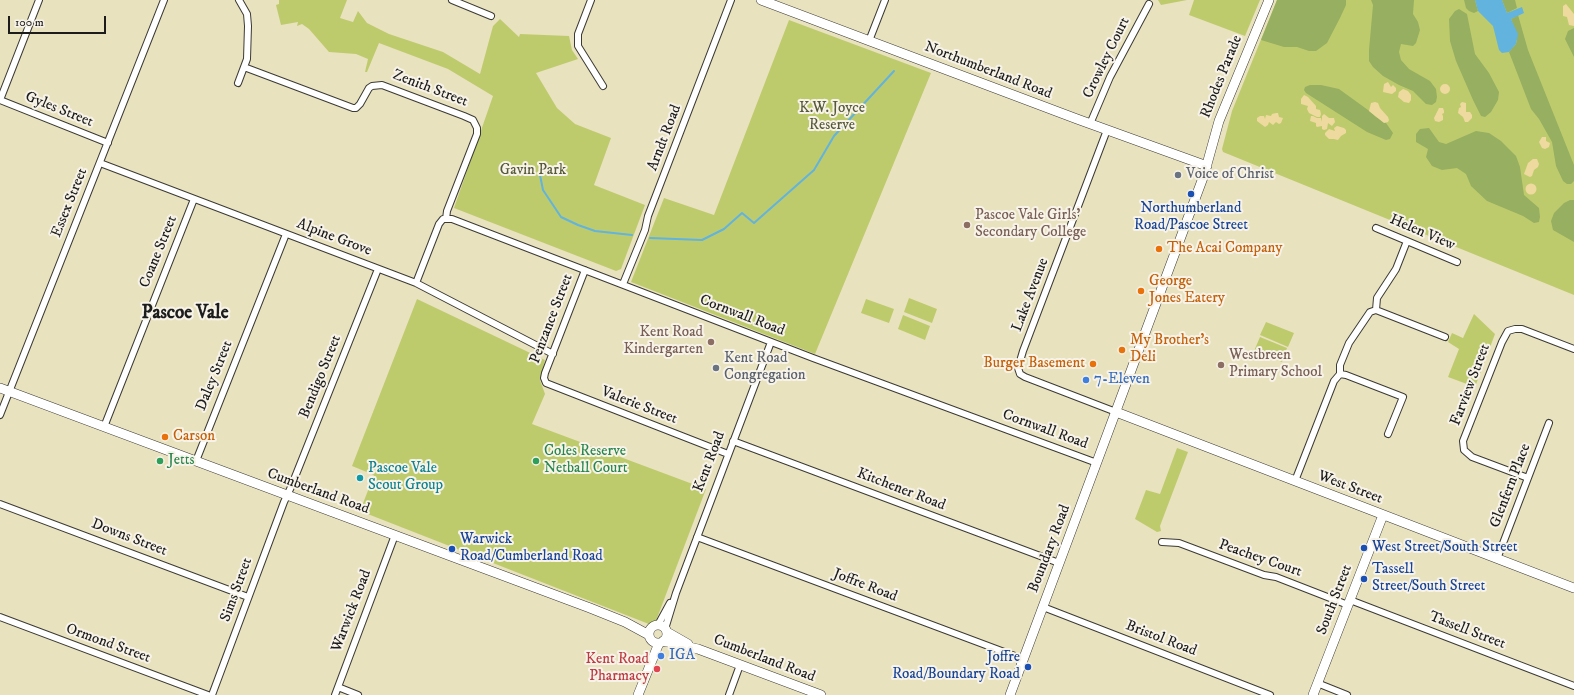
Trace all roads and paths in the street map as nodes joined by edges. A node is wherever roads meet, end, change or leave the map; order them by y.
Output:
1 (39, 0) edge
2 (164, 0) edge
3 (239, 0) edge
4 (452, 0) edge
5 (591, 0) edge
6 (731, 0) edge
7 (761, 0) edge
8 (885, 0) edge
9 (1269, 0) edge
10 (1148, 4) dead end
11 (490, 16) dead end
12 (868, 41) junction
13 (244, 67) junction
14 (238, 83) dead end
15 (603, 86) dead end
16 (0, 100) edge
17 (1090, 124) junction
18 (1107, 130) junction
19 (108, 143) junction
20 (100, 163) junction
21 (1207, 166) junction
22 (194, 199) junction
23 (446, 218) junction
24 (1376, 228) dead end
25 (286, 234) junction
26 (1407, 241) junction
27 (1457, 262) dead end
28 (378, 269) junction
29 (585, 270) junction
30 (416, 283) junction
31 (623, 284) junction
32 (1376, 310) junction
33 (1445, 337) dead end
34 (771, 342) junction
35 (1574, 349) edge
36 (553, 354) junction
37 (1340, 374) junction
38 (544, 378) joint
39 (0, 388) edge
40 (9, 391) junction
41 (1116, 412) junction
42 (0, 415) edge
43 (1549, 423) dead end
44 (104, 427) junction
45 (1388, 434) dead end
46 (733, 441) junction
47 (728, 454) junction
48 (196, 461) junction
49 (1097, 463) junction
50 (1528, 478) junction
51 (1295, 481) junction
52 (287, 495) junction
53 (0, 504) edge
54 (1383, 515) junction
55 (395, 535) junction
56 (697, 537) junction
57 (1162, 542) dead end
58 (1497, 559) junction
59 (1059, 563) junction
60 (1574, 588) edge
61 (248, 597) junction
62 (1349, 603) junction
63 (1043, 607) junction
64 (0, 618) edge
65 (658, 634) junction
66 (1023, 659) junction
67 (740, 665) junction
68 (1317, 683) junction
69 (1574, 686) edge
70 (338, 687) junction
71 (208, 695) edge
72 (212, 695) edge
73 (335, 695) edge
74 (358, 695) edge
75 (638, 695) edge
76 (729, 695) edge
77 (820, 695) edge
78 (1010, 695) edge
79 (1270, 695) edge
80 (1313, 695) edge
81 (1348, 695) edge

1 - 16 street
2 - 19 street, Essex Street
3 - 13 street
4 - 11 street
5 - 15 street
6 - 31 street, Arndt Road
7 - 12 main road, Northumberland Road
8 - 12 street
9 - 21 main road, Rhodes Parade
10 - 17 street, Crowley Court
12 - 17 main road, Northumberland Road
13 - 14 street
13 - 23 street, Zenith Street
16 - 19 street, Gyles Street
17 - 18 main road, Northumberland Road
18 - 21 main road, Northumberland Road
18 - 41 street, Lake Avenue
19 - 20 street, Essex Street
20 - 22 street, Alpine Grove
20 - 40 street, Essex Street
21 - 41 main road, Rhodes Parade
22 - 25 street, Alpine Grove
22 - 44 street, Coane Street
23 - 29 street, Cornwall Road
23 - 30 street
24 - 26 street, Helen View
25 - 28 street, Alpine Grove
25 - 48 street, Daley Street
26 - 27 street, Helen View
26 - 32 street
28 - 30 street, Alpine Grove
28 - 52 street, Bendigo Street
29 - 31 street, Cornwall Road
29 - 36 street, Penzance Street
30 - 36 street, Alpine Grove
31 - 34 street, Cornwall Road
32 - 33 street
32 - 37 street
34 - 46 street, Kent Road
34 - 49 street, Cornwall Road
35 - 50 street, Farview Street
36 - 38 street, Penzance Street
37 - 45 street
37 - 51 street
38 - 47 street, Valerie Street
39 - 40 main road, Cumberland Road
40 - 42 street, Essex Street
40 - 44 main road, Cumberland Road
41 - 49 main road, Boundary Road
41 - 51 main road, West Street
43 - 50 street, Glenfern Place
44 - 48 main road, Cumberland Road
46 - 47 street, Kent Road
46 - 59 street, Kitchener Road
47 - 56 street, Kent Road
48 - 52 main road, Cumberland Road
49 - 59 main road, Boundary Road
50 - 58 street, Glenfern Place
51 - 54 main road, West Street
52 - 55 main road, Cumberland Road
52 - 61 street, Sims Street
53 - 61 street, Downs Street
54 - 58 main road, West Street
54 - 62 main road, South Street
55 - 65 main road, Cumberland Road
55 - 70 street, Warwick Road
56 - 65 street, Kent Road
56 - 66 street, Joffre Road
57 - 62 street, Peachey Court
58 - 60 main road, West Street
59 - 63 main road, Boundary Road
61 - 72 street, Sims Street
62 - 68 main road, South Street
62 - 69 street, Tassell Street
63 - 66 main road, Boundary Road
63 - 79 street, Bristol Road
64 - 71 street, Ormond Street
65 - 67 main road, Cumberland Road
65 - 75 main road, Kent Road
66 - 78 main road, Boundary Road
67 - 76 street
67 - 77 main road, Cumberland Road
68 - 80 main road, South Street
68 - 81 street
70 - 73 street, Warwick Road
70 - 74 street

